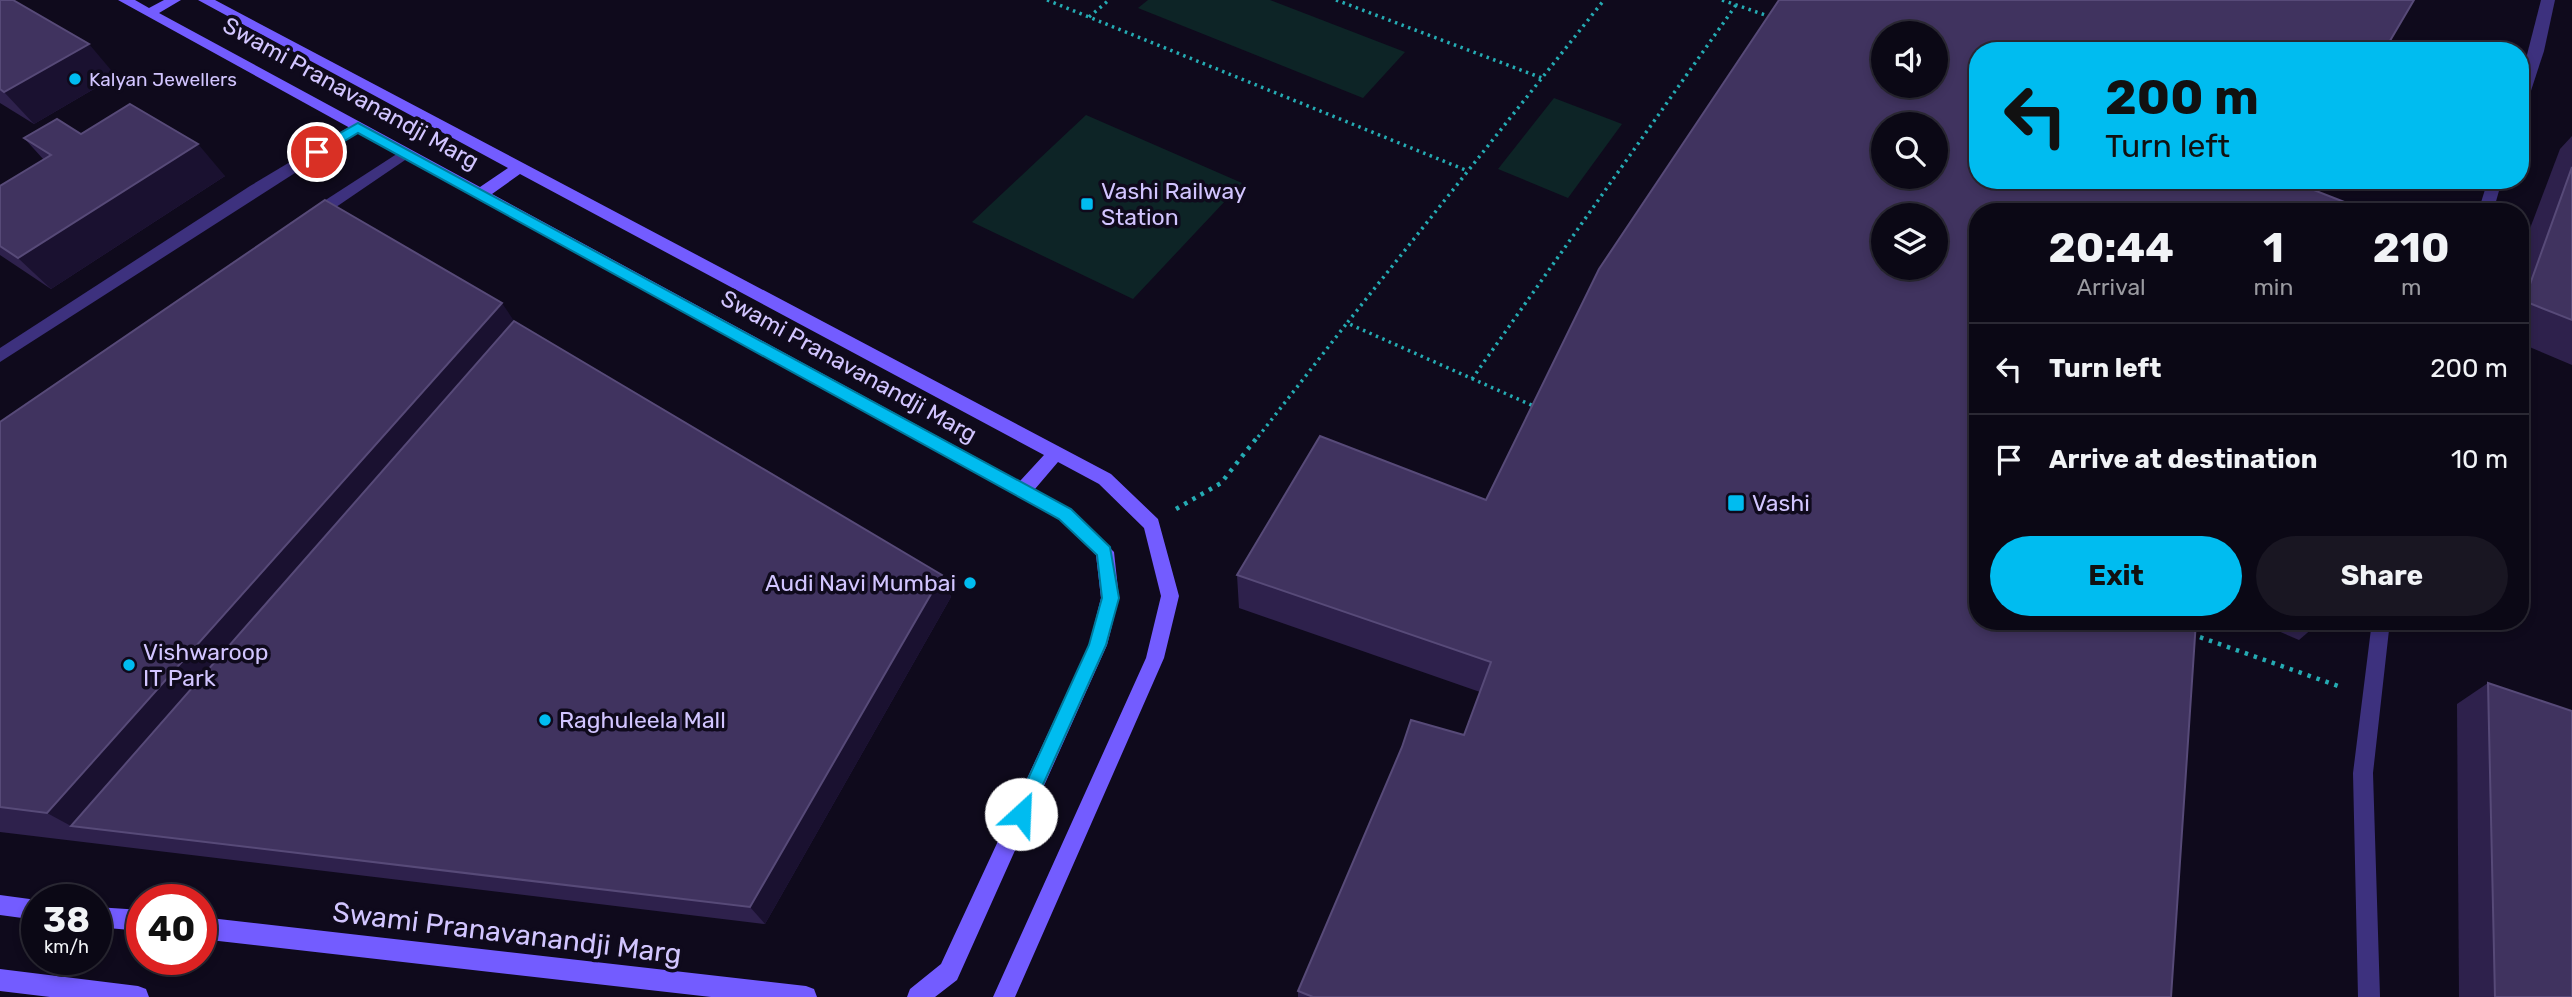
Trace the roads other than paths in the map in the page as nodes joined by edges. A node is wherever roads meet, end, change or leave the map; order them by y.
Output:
1 (125, 0) edge
2 (174, 0) edge
3 (205, 0) edge
4 (2548, 0) edge
5 (150, 13) junction
6 (2529, 75) edge
7 (358, 127) junction
8 (406, 153) junction
9 (520, 167) junction
10 (481, 194) junction
11 (299, 226) edge
12 (0, 356) edge
13 (1056, 453) junction
14 (1022, 491) junction
15 (2380, 630) edge
16 (0, 905) edge
17 (21, 908) edge
18 (217, 930) edge
19 (0, 980) edge
20 (138, 997) edge
21 (806, 997) edge
22 (918, 997) edge
23 (1004, 997) edge
24 (2370, 997) edge

1 - 5 street, Swami Pranavanandji Marg
2 - 5 street
3 - 9 street, Swami Pranavanandji Marg
4 - 6 street
5 - 7 street, Swami Pranavanandji Marg
7 - 8 street, Swami Pranavanandji Marg
7 - 12 street
8 - 10 street, Swami Pranavanandji Marg
8 - 11 street
9 - 10 street
9 - 13 street, Swami Pranavanandji Marg
10 - 14 street, Swami Pranavanandji Marg
13 - 14 street
13 - 23 street, Swami Pranavanandji Marg
14 - 22 street, Swami Pranavanandji Marg
15 - 24 street
16 - 17 street
18 - 21 street, Swami Pranavanandji Marg
19 - 20 street

